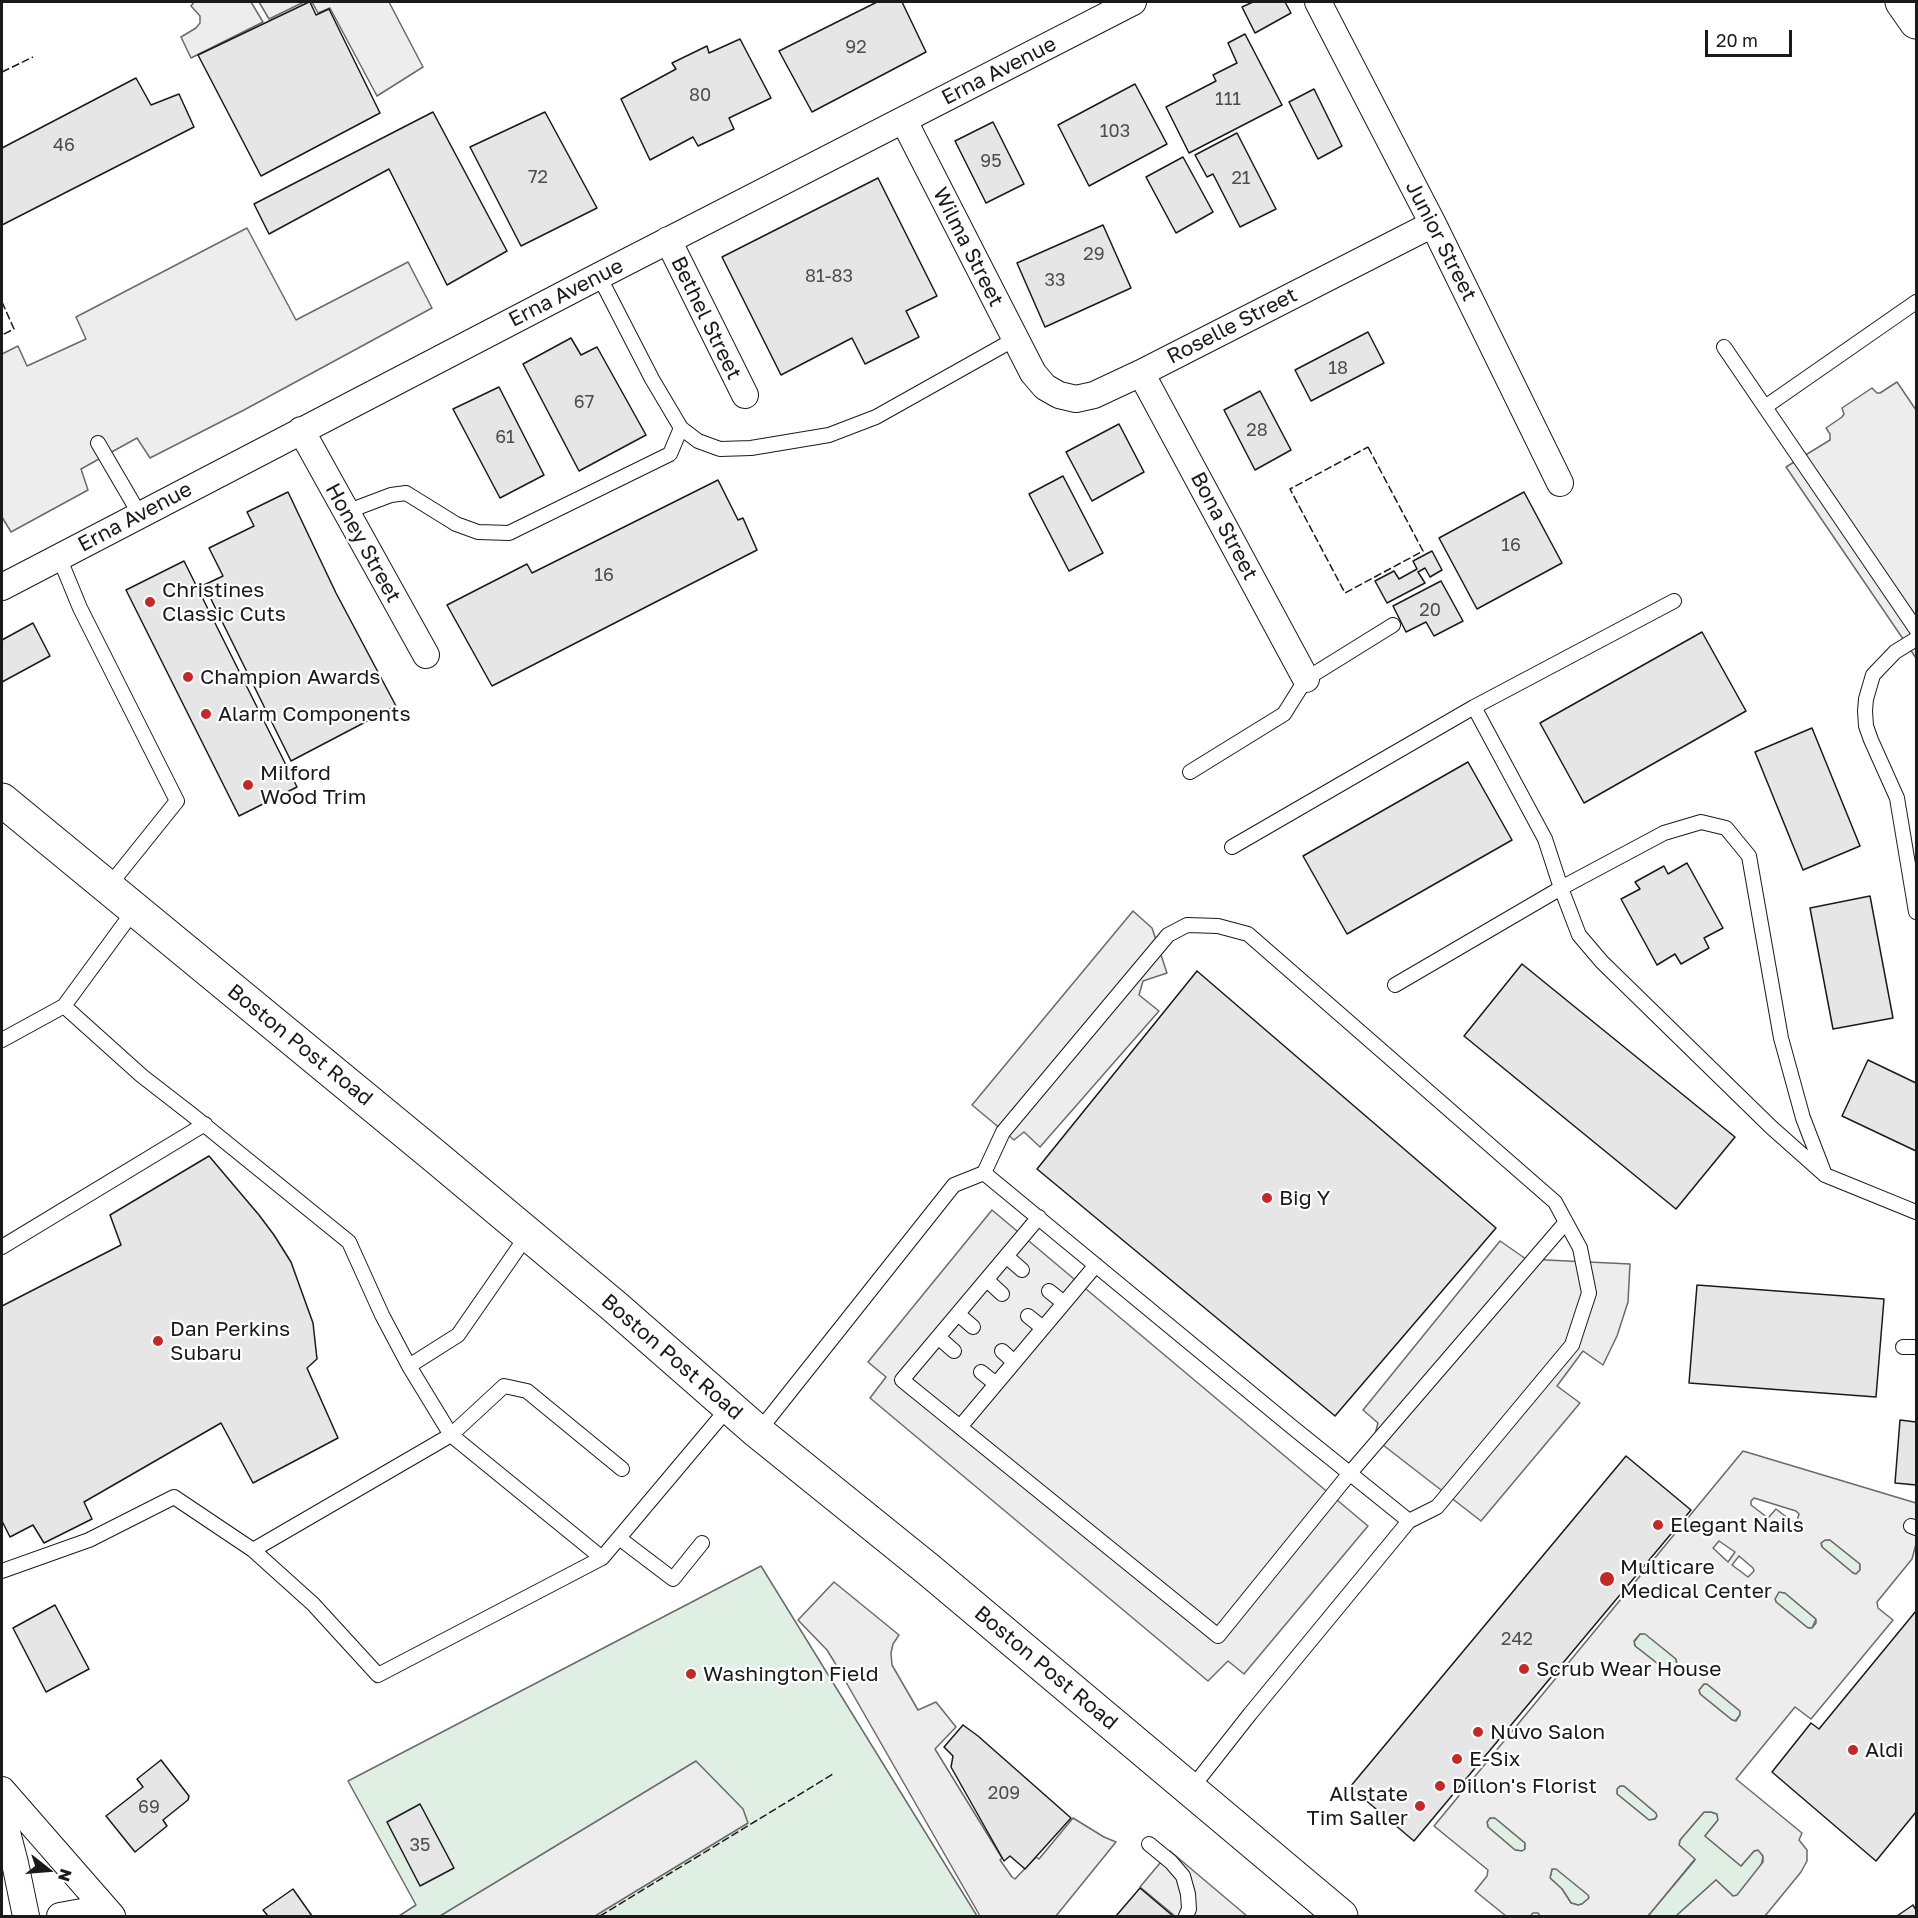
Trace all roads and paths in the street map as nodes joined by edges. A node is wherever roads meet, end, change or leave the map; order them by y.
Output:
1 (1133, 2) edge
2 (1317, 2) edge
3 (1902, 2) edge
4 (1917, 22) edge
5 (904, 121) junction
6 (1433, 224) junction
7 (668, 240) junction
8 (599, 276) junction
9 (1917, 302) edge
10 (1015, 339) junction
11 (1724, 347) dead end
12 (1033, 373) joint
13 (1141, 373) junction
14 (745, 395) dead end
15 (1765, 407) junction
16 (681, 428) junction
17 (301, 430) junction
18 (98, 443) dead end
19 (1560, 483) dead end
20 (346, 512) junction
21 (140, 515) junction
22 (58, 557) junction
23 (2, 587) edge
24 (1674, 601) dead end
25 (1393, 625) dead end
26 (1917, 629) edge
27 (1917, 639) edge
28 (426, 655) dead end
29 (1306, 679) junction
30 (1474, 707) junction
31 (1190, 772) dead end
32 (2, 800) edge
33 (1232, 847) dead end
34 (108, 887) junction
35 (1561, 888) junction
36 (135, 909) junction
37 (1917, 912) edge
38 (1395, 985) dead end
39 (64, 1006) junction
40 (2, 1040) edge
41 (205, 1125) junction
42 (984, 1173) junction
43 (1825, 1175) junction
44 (1917, 1212) edge
45 (1039, 1217) junction
46 (1566, 1222) junction
47 (528, 1234) junction
48 (2, 1247) edge
49 (1006, 1256) junction
50 (1096, 1265) junction
51 (1022, 1269) dead end
52 (987, 1280) junction
53 (1049, 1291) dead end
54 (1002, 1294) dead end
55 (1064, 1303) junction
56 (958, 1314) junction
57 (1028, 1316) dead end
58 (973, 1327) dead end
59 (1042, 1328) junction
60 (938, 1337) junction
61 (954, 1351) dead end
62 (1002, 1351) dead end
63 (1014, 1362) junction
64 (409, 1366) junction
65 (981, 1372) dead end
66 (996, 1384) junction
67 (729, 1407) junction
68 (960, 1427) junction
69 (758, 1432) junction
70 (450, 1434) junction
71 (621, 1469) dead end
72 (1350, 1473) junction
73 (1409, 1521) junction
74 (619, 1538) junction
75 (702, 1543) dead end
76 (253, 1550) junction
77 (602, 1558) junction
78 (2, 1571) edge
79 (2, 1790) edge
80 (1191, 1790) junction
81 (2, 1813) edge
82 (1149, 1844) dead end
83 (8, 1866) edge
84 (108, 1912) edge
85 (26, 1917) edge
86 (60, 1917) edge
87 (1186, 1917) edge
88 (1341, 1917) edge

1 - 5 street, Erna Avenue
2 - 6 street, Junior Street
3 - 4 main road
5 - 7 street, Erna Avenue
5 - 10 street, Wilma Street
6 - 13 street, Roselle Street
6 - 19 street, Junior Street
7 - 8 street, Erna Avenue
7 - 14 street, Bethel Street
8 - 16 lane
8 - 17 street, Erna Avenue
9 - 15 lane
10 - 12 street, Wilma Street
10 - 16 lane
11 - 15 lane
12 - 13 street, Roselle Street
13 - 29 street, Bona Street
15 - 26 lane
16 - 20 lane
17 - 20 street, Honey Street
17 - 21 street, Erna Avenue
18 - 21 lane
20 - 28 street, Honey Street
21 - 22 street, Erna Avenue
22 - 23 street, Erna Avenue
22 - 34 lane
24 - 30 lane
25 - 29 lane
27 - 37 lane
29 - 31 lane
30 - 33 lane
30 - 35 lane
32 - 34 main road, Boston Post Road
34 - 36 main road, Boston Post Road
35 - 38 lane
35 - 43 lane
35 - 43 lane
36 - 39 lane
36 - 47 main road, Boston Post Road
39 - 40 lane
39 - 41 lane
41 - 48 lane
41 - 64 lane
42 - 45 lane
42 - 46 lane
42 - 69 lane
43 - 44 lane
45 - 49 lane
45 - 50 lane
46 - 72 lane
46 - 73 lane
47 - 64 lane
47 - 67 main road, Boston Post Road
49 - 51 lane
49 - 52 lane
50 - 55 lane
50 - 72 lane
52 - 54 lane
52 - 56 lane
53 - 55 lane
55 - 59 lane
56 - 58 lane
56 - 60 lane
57 - 59 lane
59 - 63 lane
60 - 61 lane
60 - 68 lane
62 - 63 lane
63 - 66 lane
64 - 70 lane
65 - 66 lane
66 - 68 lane
67 - 69 main road, Boston Post Road
67 - 74 lane
68 - 72 lane
69 - 80 main road, Boston Post Road
70 - 71 lane
70 - 76 lane
70 - 77 lane
72 - 73 lane
73 - 80 lane
74 - 75 lane
74 - 77 lane
76 - 77 lane
76 - 78 lane
79 - 84 street
80 - 88 main road, Boston Post Road
81 - 83 street
82 - 87 lane
83 - 85 street
84 - 86 street

